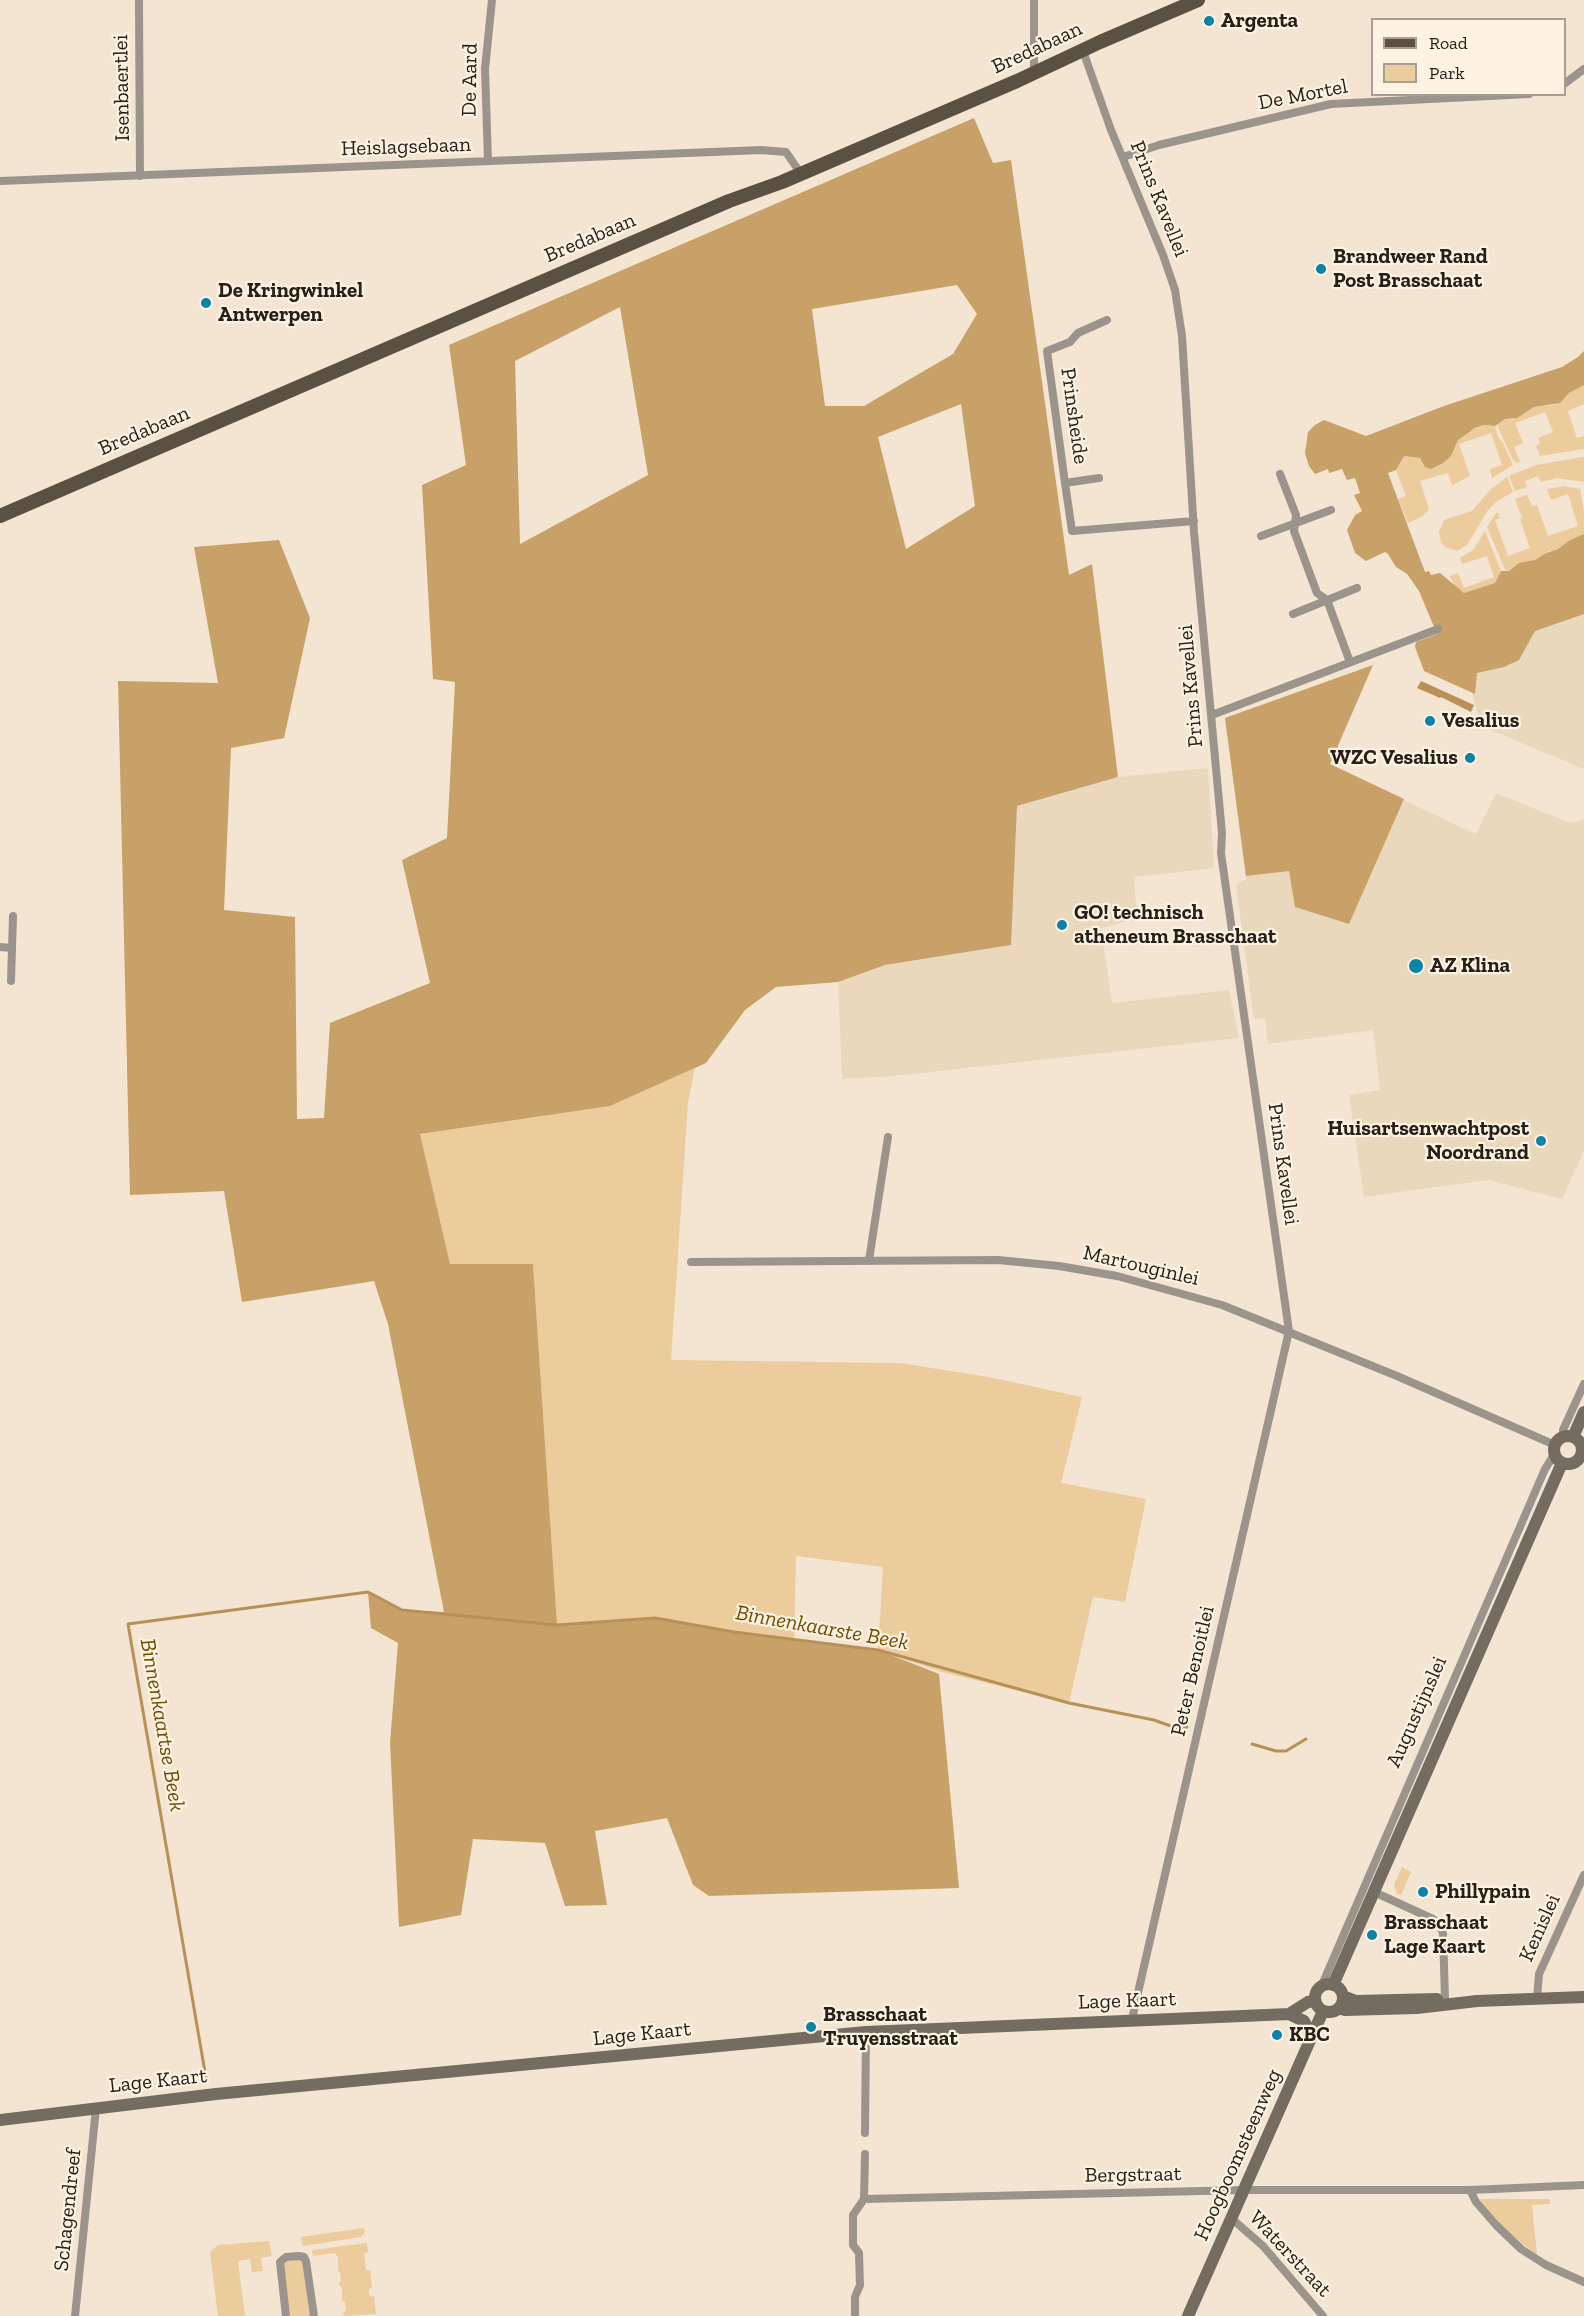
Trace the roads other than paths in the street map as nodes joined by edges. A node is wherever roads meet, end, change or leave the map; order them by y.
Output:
1 (139, 0) edge
2 (492, 0) edge
3 (1035, 0) edge
4 (1198, 0) edge
5 (1083, 51) junction
6 (1584, 69) edge
7 (1034, 72) junction
8 (1566, 82) edge
9 (1489, 96) edge
10 (1123, 157) junction
11 (488, 161) junction
12 (801, 174) junction
13 (140, 176) junction
14 (0, 181) edge
15 (1107, 321) dead end
16 (1280, 474) dead end
17 (1099, 478) dead end
18 (1065, 483) junction
19 (1331, 510) dead end
20 (0, 516) edge
21 (1194, 521) junction
22 (1295, 523) junction
23 (1261, 536) dead end
24 (1357, 588) dead end
25 (1327, 600) junction
26 (1293, 614) dead end
27 (1438, 629) dead end
28 (1350, 662) junction
29 (1212, 714) junction
30 (13, 916) dead end
31 (0, 947) edge
32 (12, 948) junction
33 (12, 981) dead end
34 (888, 1137) dead end
35 (869, 1260) junction
36 (691, 1262) dead end
37 (1288, 1331) junction
38 (1584, 1383) edge
39 (1584, 1412) edge
40 (1562, 1447) junction
41 (1583, 1456) edge
42 (1584, 1875) edge
43 (1374, 1892) junction
44 (1327, 1986) junction
45 (1343, 1996) junction
46 (1584, 1997) edge
47 (1537, 1998) junction
48 (1445, 1999) junction
49 (1477, 2001) junction
50 (1319, 2006) junction
51 (1339, 2008) junction
52 (1289, 2014) junction
53 (1132, 2019) junction
54 (866, 2032) junction
55 (1312, 2037) junction
56 (96, 2108) junction
57 (0, 2120) edge
58 (865, 2133) dead end
59 (865, 2154) dead end
60 (1584, 2185) edge
61 (1244, 2190) junction
62 (1470, 2190) junction
63 (864, 2199) junction
64 (1231, 2218) junction
65 (1584, 2282) edge
66 (75, 2316) edge
67 (286, 2316) edge
68 (314, 2316) edge
69 (855, 2316) edge
70 (1188, 2316) edge
71 (1323, 2316) edge

1 - 13 street, Isenbaertlei
2 - 11 street, De Aard
3 - 7 street
4 - 5 main road, Bredabaan
5 - 7 main road, Bredabaan
5 - 10 street, Prins Kavellei
6 - 8 street
7 - 12 main road, Bredabaan
9 - 10 street, De Mortel
10 - 21 street, Prins Kavellei
11 - 12 street, Heislagsebaan
11 - 13 street, Heislagsebaan
12 - 20 main road, Bredabaan
13 - 14 street, Heislagsebaan
15 - 18 street, Prinsheide
16 - 22 street
17 - 18 street, Prinsheide
18 - 21 street, Prinsheide
19 - 22 street
21 - 29 street, Prins Kavellei
22 - 23 street
22 - 25 street
24 - 25 street
25 - 26 street
25 - 28 street
27 - 28 street
28 - 29 street
29 - 37 street, Prins Kavellei
30 - 32 street
31 - 32 street
32 - 33 street
34 - 35 street
35 - 36 street, Martouginlei
35 - 37 street, Martouginlei
37 - 40 street, Martouginlei
37 - 53 street, Peter Benoitlei
38 - 40 street, Augustijnslei
39 - 40 street, Augustijnslei
40 - 41 street
40 - 41 street
40 - 43 street, Augustijnslei
40 - 44 street, Augustijnslei
42 - 47 street, Kenislei
43 - 44 street, Augustijnslei
43 - 48 street
44 - 45 street
44 - 50 street
45 - 48 street, Lage Kaart
45 - 51 street
46 - 47 street, Lage Kaart
47 - 49 street, Lage Kaart
48 - 49 street, Lage Kaart
49 - 51 street, Lage Kaart
50 - 51 street, Lage Kaart
50 - 52 street, Lage Kaart
50 - 55 street, Hoogboomsteenweg
52 - 53 street, Lage Kaart
52 - 55 street
53 - 54 street, Lage Kaart
54 - 56 street, Lage Kaart
54 - 58 street
55 - 61 street, Hoogboomsteenweg
56 - 57 street, Lage Kaart
56 - 66 street, Schagendreef
59 - 63 street
60 - 62 street, Bergstraat
61 - 62 street, Bergstraat
61 - 63 street, Bergstraat
61 - 64 street, Hoogboomsteenweg
62 - 65 street
63 - 69 street
64 - 70 street, Hoogboomsteenweg
64 - 71 street, Waterstraat
67 - 68 street

